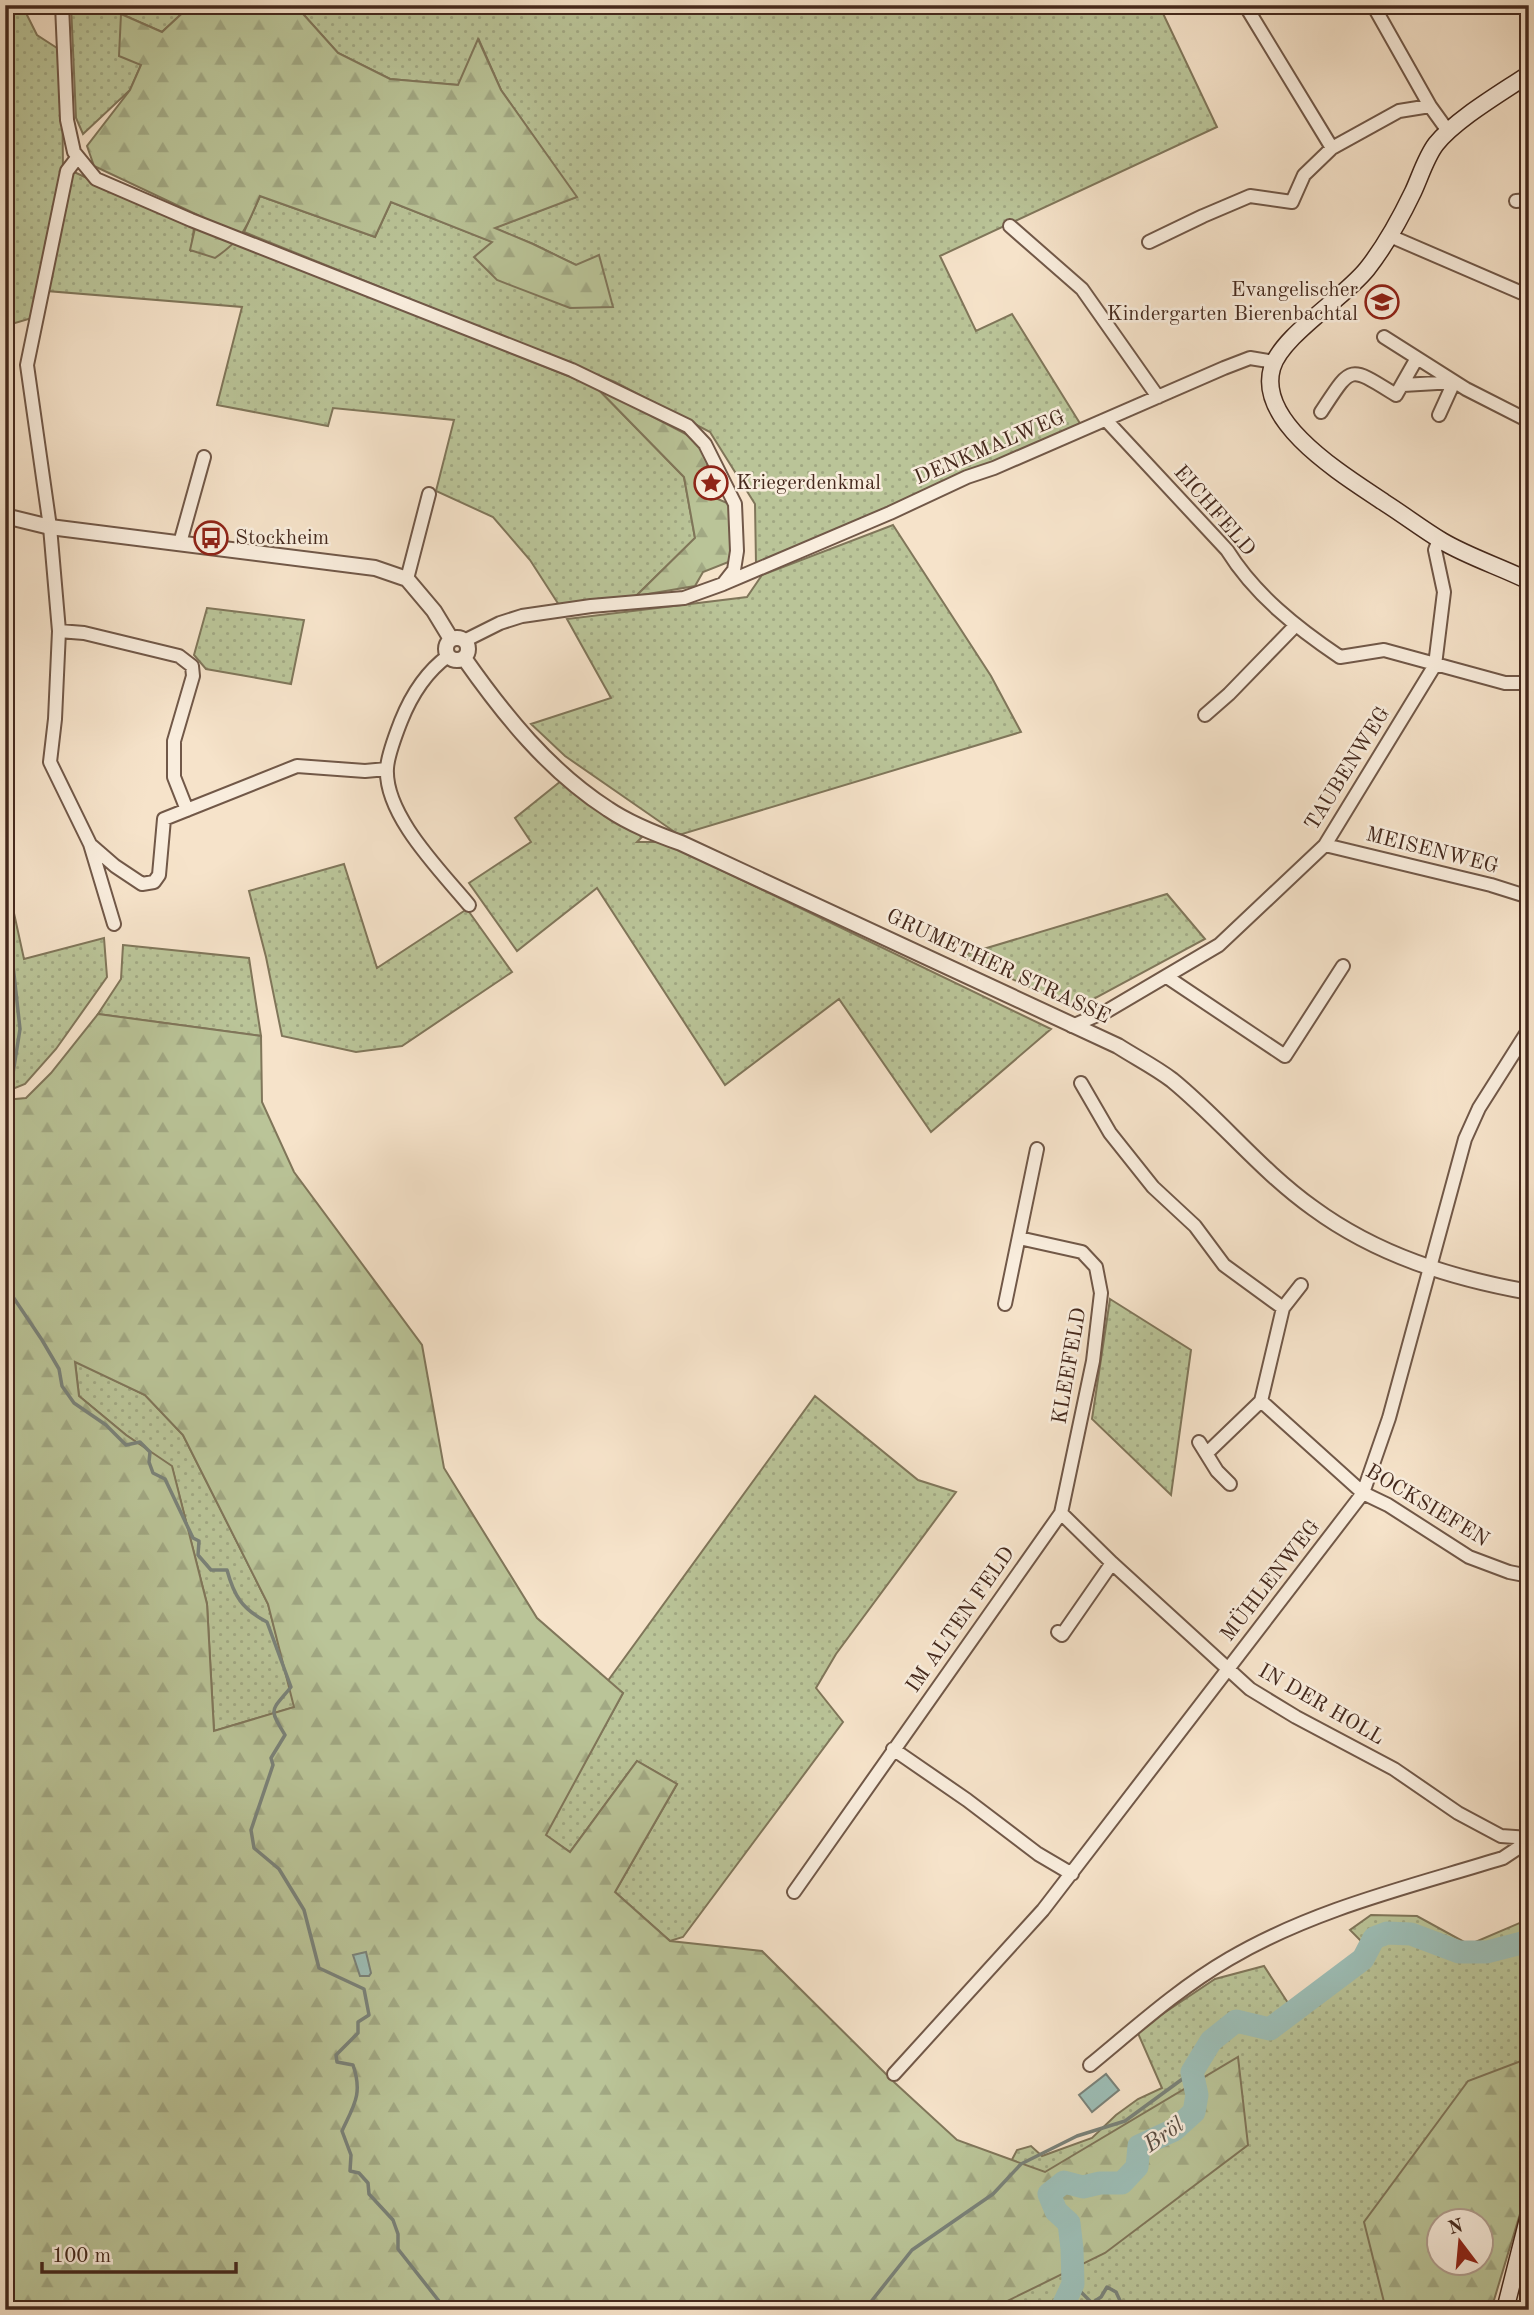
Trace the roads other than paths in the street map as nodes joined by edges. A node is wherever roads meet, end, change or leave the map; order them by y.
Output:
1 (62, 5) edge
2 (1245, 5) edge
3 (1373, 5) edge
4 (1529, 74) edge
5 (1430, 106) junction
6 (1448, 131) junction
7 (1332, 148) junction
8 (77, 158) junction
9 (1010, 226) dead end
10 (1390, 236) junction
11 (1150, 242) dead end
12 (1529, 296) edge
13 (1384, 337) dead end
14 (1417, 358) junction
15 (1274, 362) junction
16 (1454, 382) junction
17 (1403, 385) junction
18 (1158, 397) junction
19 (1321, 412) dead end
20 (1439, 415) dead end
21 (1106, 420) junction
22 (1529, 421) edge
23 (204, 457) dead end
24 (429, 494) dead end
25 (5, 516) edge
26 (50, 527) junction
27 (1439, 539) junction
28 (180, 543) junction
29 (407, 579) junction
30 (1529, 581) edge
31 (723, 584) junction
32 (1295, 626) junction
33 (59, 631) junction
34 (450, 639) junction
35 (466, 640) junction
36 (448, 656) junction
37 (464, 658) junction
38 (1436, 665) junction
39 (1529, 680) edge
40 (1205, 715) dead end
41 (387, 769) junction
42 (187, 810) junction
43 (90, 845) junction
44 (1325, 845) junction
45 (1529, 897) edge
46 (469, 905) dead end
47 (114, 924) dead end
48 (1343, 966) dead end
49 (1167, 977) junction
50 (1072, 1026) junction
51 (1529, 1029) edge
52 (1082, 1083) dead end
53 (1037, 1149) dead end
54 (1019, 1238) junction
55 (1429, 1268) junction
56 (1301, 1285) dead end
57 (1529, 1292) edge
58 (1005, 1304) dead end
59 (1283, 1308) junction
60 (1262, 1401) junction
61 (1199, 1442) dead end
62 (1207, 1453) junction
63 (1230, 1484) dead end
64 (1363, 1493) junction
65 (1060, 1513) junction
66 (1111, 1563) junction
67 (1529, 1576) edge
68 (1058, 1632) dead end
69 (1227, 1670) junction
70 (893, 1749) junction
71 (1526, 1838) edge
72 (1072, 1874) junction
73 (794, 1892) dead end
74 (1090, 2065) dead end
75 (894, 2074) dead end
76 (1529, 2215) edge
77 (1505, 2310) edge

1 - 8 street
2 - 7 street
3 - 5 street
4 - 6 main road
5 - 6 street
5 - 7 street
6 - 10 main road
7 - 11 street
8 - 26 street
8 - 31 street
9 - 18 street
10 - 12 street
10 - 15 main road
13 - 14 street
14 - 16 street
14 - 17 street
15 - 18 street, DENKMALWEG
15 - 27 main road
16 - 17 street
16 - 20 street
16 - 22 street
17 - 19 street
18 - 21 street, DENKMALWEG
21 - 31 street, DENKMALWEG
21 - 32 street, EICHFELD
23 - 28 street
24 - 29 street
25 - 26 street
26 - 28 street
26 - 33 street
27 - 30 main road
27 - 38 street, TAUBENWEG
28 - 29 street
29 - 34 street
31 - 35 street, DENKMALWEG
32 - 38 street, EICHFELD
32 - 40 street
33 - 42 street
33 - 43 street
34 - 35 street
34 - 36 street
35 - 37 street
36 - 37 street
36 - 41 street
37 - 50 street, GRUMETHER STRASSE
38 - 39 street, EICHFELD
38 - 44 street, TAUBENWEG
41 - 42 street
41 - 46 street
42 - 43 street
43 - 47 street
44 - 45 street, MEISENWEG
44 - 49 street, TAUBENWEG
48 - 49 street
49 - 50 street, TAUBENWEG
50 - 55 street, GRUMETHER STRASSE
51 - 55 street, MÜHLENWEG
52 - 59 street
53 - 54 street
54 - 58 street
54 - 65 street, KLEEFELD
55 - 57 street, GRUMETHER STRASSE
55 - 64 street, MÜHLENWEG
56 - 59 street
59 - 60 street
60 - 62 street
60 - 64 street, BOCKSIEFEN
61 - 62 street
62 - 63 street
64 - 67 street, BOCKSIEFEN
64 - 69 street, MÜHLENWEG
65 - 66 street, IN DER HOLL
65 - 70 street, IM ALTEN FELD
66 - 68 street
66 - 69 street, IN DER HOLL
69 - 71 street, IN DER HOLL
69 - 72 street, MÜHLENWEG
70 - 72 street
70 - 73 street, IM ALTEN FELD
71 - 74 street
72 - 75 street, MÜHLENWEG
76 - 77 main road

